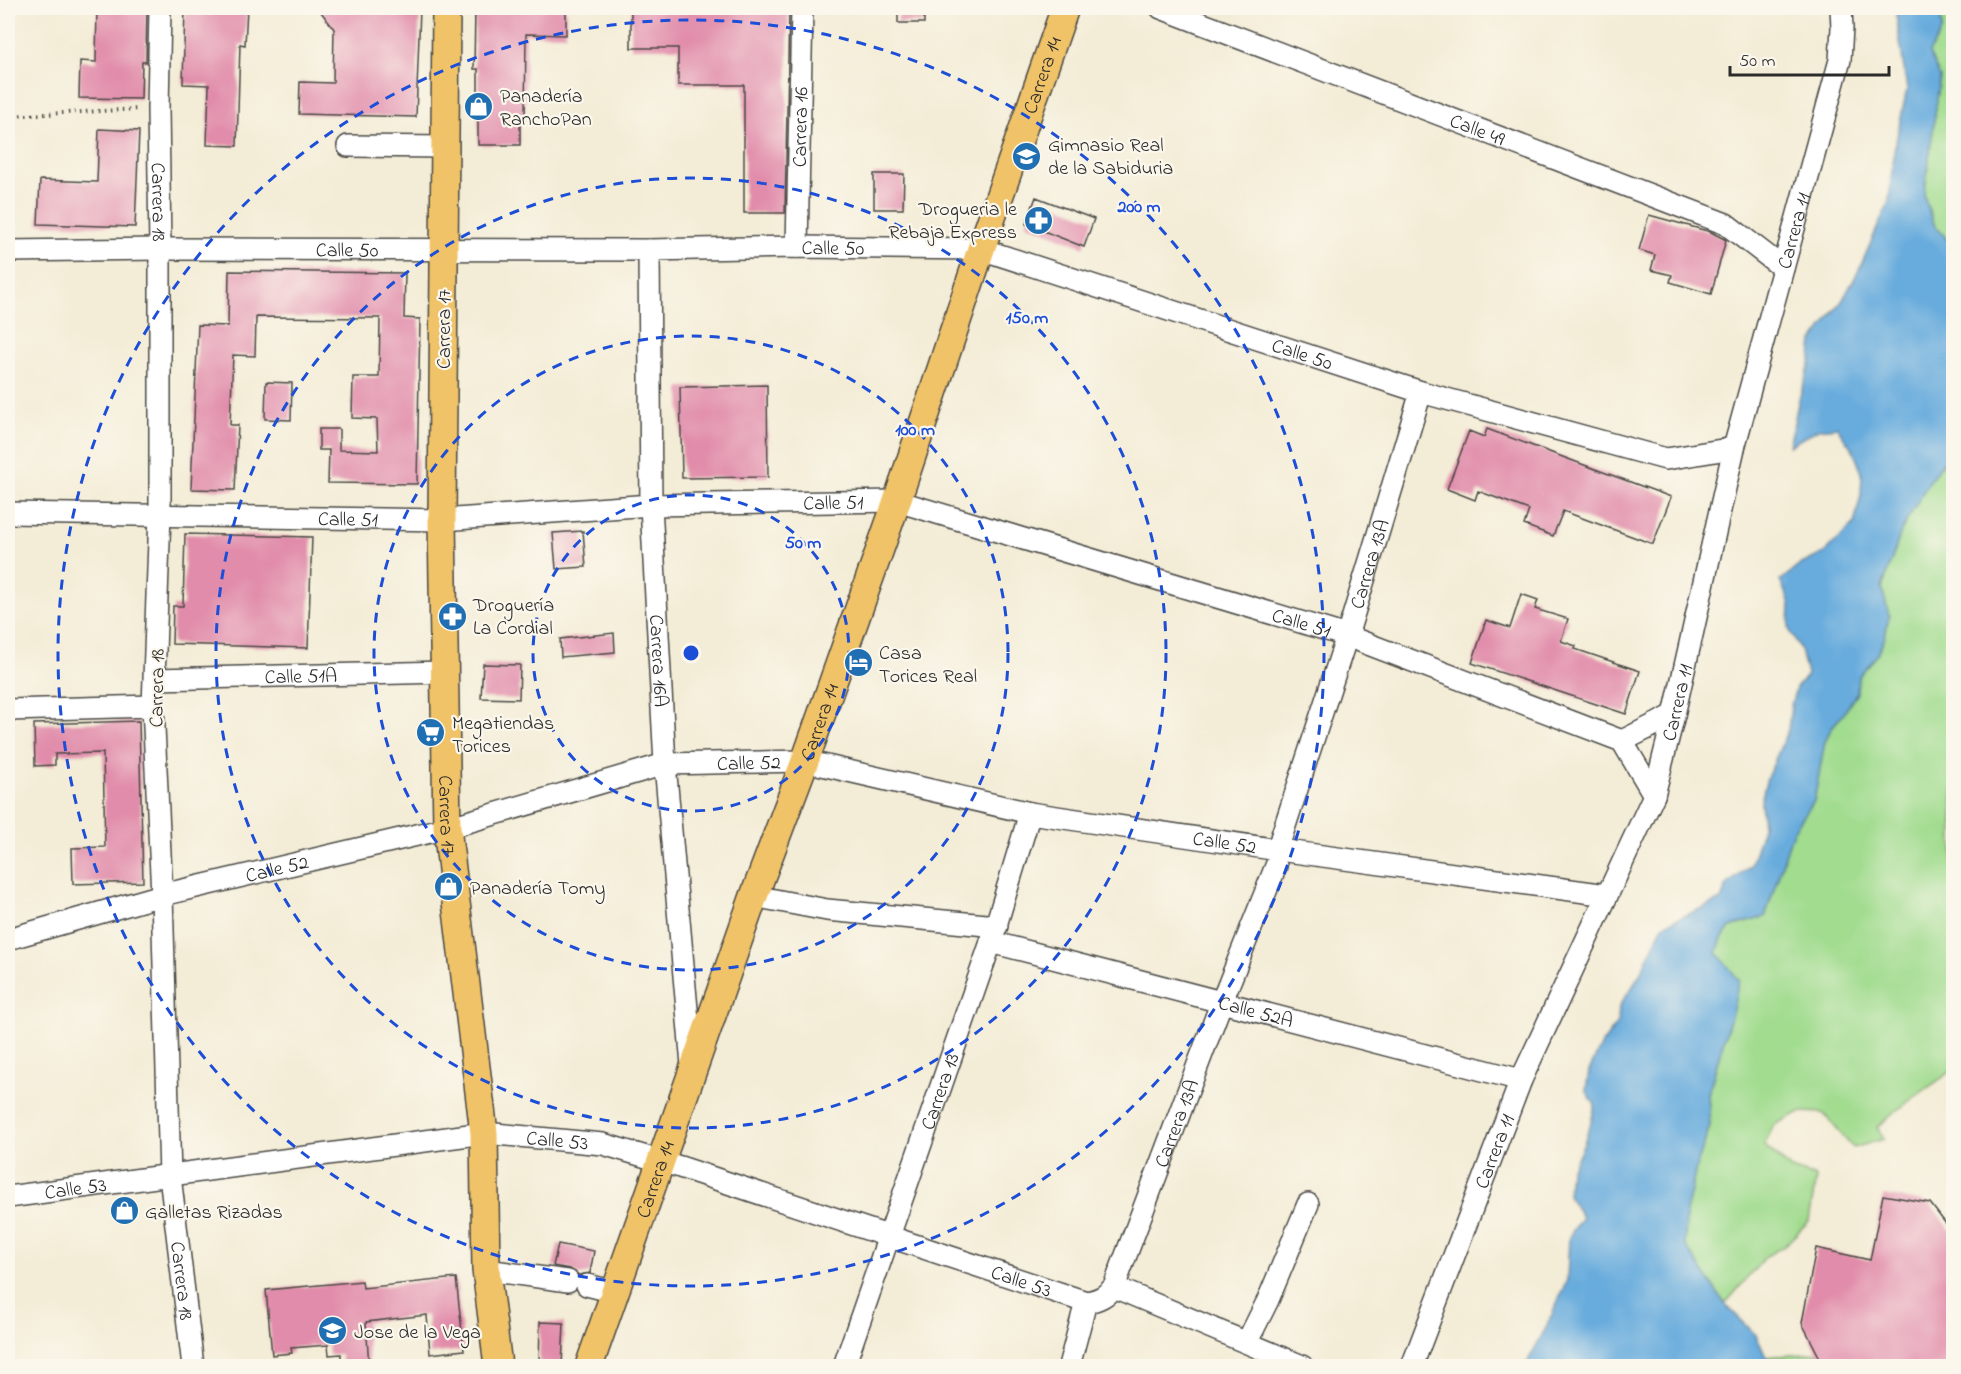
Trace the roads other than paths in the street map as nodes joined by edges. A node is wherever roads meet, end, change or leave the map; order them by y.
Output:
1 (160, 8) edge
2 (446, 8) edge
3 (802, 8) edge
4 (1065, 8) edge
5 (1161, 8) edge
6 (1841, 8) edge
7 (348, 146) dead end
8 (445, 147) junction
9 (797, 247) junction
10 (160, 249) junction
11 (981, 249) junction
12 (444, 250) junction
13 (649, 250) junction
14 (8, 251) edge
15 (1783, 268) junction
16 (1421, 392) junction
17 (1734, 448) junction
18 (897, 501) junction
19 (651, 505) junction
20 (8, 513) edge
21 (160, 514) junction
22 (442, 520) junction
23 (1347, 636) junction
24 (445, 672) junction
25 (155, 679) junction
26 (153, 706) junction
27 (8, 710) edge
28 (1674, 715) junction
29 (1622, 741) junction
30 (805, 761) junction
31 (664, 764) junction
32 (1654, 795) junction
33 (1030, 813) junction
34 (447, 828) junction
35 (1281, 838) dead end
36 (1276, 866) dead end
37 (162, 895) junction
38 (1607, 895) junction
39 (754, 896) junction
40 (994, 934) junction
41 (8, 939) edge
42 (1222, 1001) junction
43 (693, 1072) junction
44 (1521, 1080) junction
45 (484, 1133) junction
46 (660, 1161) junction
47 (170, 1176) junction
48 (8, 1197) edge
49 (1308, 1204) dead end
50 (888, 1237) junction
51 (486, 1270) junction
52 (1114, 1287) junction
53 (615, 1292) junction
54 (1086, 1302) junction
55 (1246, 1342) junction
56 (193, 1366) edge
57 (498, 1366) edge
58 (589, 1366) edge
59 (844, 1366) edge
60 (1069, 1366) edge
61 (1302, 1366) edge
62 (1412, 1366) edge

1 - 10 street, Carrera 18
2 - 8 main road, Carrera 17
3 - 9 street, Carrera 16
4 - 11 main road, Carrera 14
5 - 15 street, Calle 49
6 - 15 street, Carrera 11
7 - 8 street
8 - 12 main road, Carrera 17
9 - 11 street, Calle 50
9 - 13 street, Calle 50
10 - 12 street, Calle 50
10 - 14 street, Calle 50
10 - 21 street, Carrera 18
11 - 16 street, Calle 50
11 - 18 main road, Carrera 14
12 - 13 street, Calle 50
12 - 22 main road, Carrera 17
13 - 19 street, Carrera 16A
15 - 17 street, Carrera 11
16 - 17 street, Calle 50
16 - 23 street, Carrera 13A
17 - 28 street, Carrera 11
18 - 19 street, Calle 51
18 - 23 street, Calle 51
18 - 30 main road, Carrera 14
19 - 22 street, Calle 51
19 - 31 street, Carrera 16A
20 - 21 street, Calle 51
21 - 22 street, Calle 51
21 - 25 street, Carrera 18
22 - 24 main road, Carrera 17
23 - 29 street, Calle 51
23 - 35 street, Carrera 13A
24 - 25 street, Calle 51A
24 - 34 main road, Carrera 17
25 - 26 street, Carrera 18
26 - 27 street
26 - 37 street, Carrera 18
28 - 29 street
28 - 32 street, Carrera 11
29 - 32 street
30 - 31 street, Calle 52
30 - 33 street, Calle 52
30 - 39 main road, Carrera 14
31 - 34 street, Calle 52
31 - 43 street, Carrera 16A
32 - 38 street, Carrera 11
33 - 38 street, Calle 52
33 - 40 street, Carrera 13
34 - 37 street, Calle 52
34 - 45 main road, Carrera 17
36 - 42 street, Carrera 13A
37 - 41 street, Calle 52
37 - 47 street, Carrera 18
38 - 44 street, Carrera 11
39 - 40 street, Calle 52A
39 - 43 main road, Carrera 14
40 - 42 street, Calle 52A
40 - 50 street, Carrera 13
42 - 44 street, Calle 52A
42 - 52 street, Carrera 13A
43 - 46 main road, Carrera 14
44 - 62 street, Carrera 11
45 - 46 street, Calle 53
45 - 47 street, Calle 53
45 - 51 main road, Carrera 17
46 - 50 street, Calle 53
46 - 53 main road, Carrera 14
47 - 48 street, Calle 53
47 - 56 street, Carrera 18
49 - 55 street
50 - 54 street, Calle 53
50 - 59 street, Carrera 13
51 - 53 street
51 - 57 main road, Carrera 17
52 - 54 street
52 - 55 street
53 - 58 main road, Carrera 14
54 - 60 street
55 - 61 street

